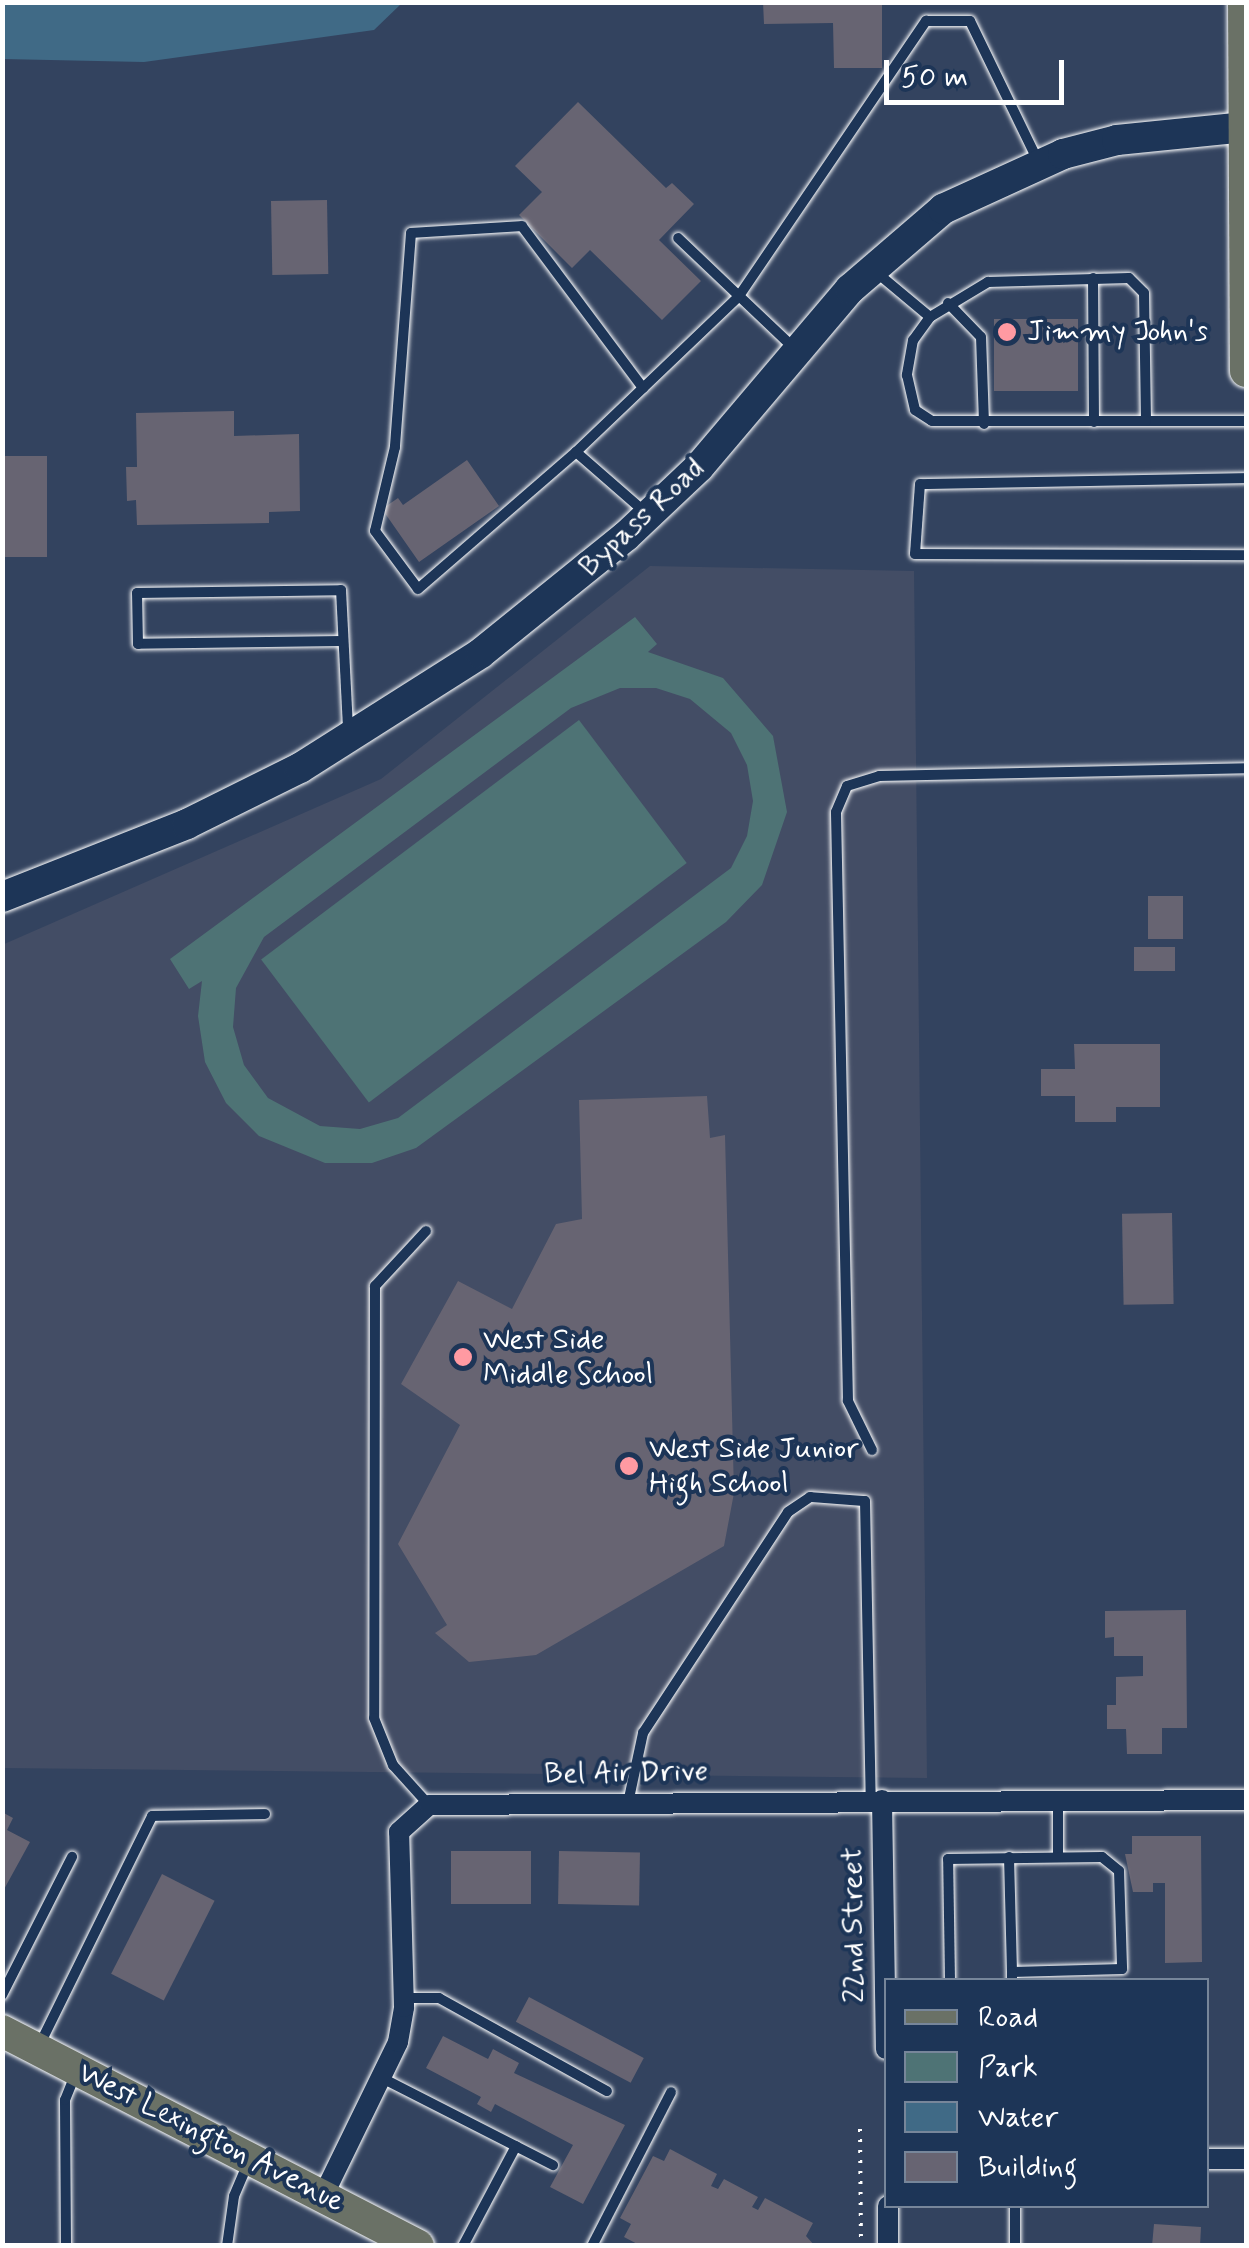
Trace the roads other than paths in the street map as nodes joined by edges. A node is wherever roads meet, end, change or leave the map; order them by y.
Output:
1 (1244, 2) edge
2 (1246, 127) edge
3 (1040, 164) junction
4 (678, 238) dead end
5 (872, 268) junction
6 (1093, 278) junction
7 (1246, 279) edge
8 (738, 296) junction
9 (948, 303) junction
10 (930, 318) junction
11 (798, 352) junction
12 (1246, 371) edge
13 (643, 388) junction
14 (1146, 421) junction
15 (1246, 421) edge
16 (1094, 422) junction
17 (984, 424) junction
18 (576, 452) junction
19 (1246, 478) edge
20 (648, 515) junction
21 (1246, 555) edge
22 (342, 641) junction
23 (348, 738) junction
24 (1246, 768) edge
25 (2, 897) edge
26 (426, 1232) dead end
27 (872, 1450) dead end
28 (876, 1800) junction
29 (1058, 1800) junction
30 (1246, 1800) edge
31 (628, 1803) junction
32 (428, 1805) junction
33 (264, 1814) dead end
34 (72, 1857) dead end
35 (1058, 1857) junction
36 (1009, 1858) junction
37 (1120, 1975) edge
38 (1012, 1976) edge
39 (950, 1978) edge
40 (2, 1995) edge
41 (404, 1998) junction
42 (884, 1999) edge
43 (2, 2030) edge
44 (38, 2049) junction
45 (77, 2069) junction
46 (381, 2078) junction
47 (606, 2091) dead end
48 (671, 2092) dead end
49 (516, 2146) junction
50 (250, 2158) junction
51 (1246, 2158) edge
52 (1209, 2159) edge
53 (554, 2165) dead end
54 (323, 2196) junction
55 (888, 2208) edge
56 (1015, 2208) edge
57 (409, 2243) edge
58 (66, 2246) edge
59 (227, 2246) edge
60 (463, 2246) edge
61 (592, 2246) edge
62 (888, 2246) edge
63 (1015, 2246) edge

1 - 2 main road
2 - 3 main road, Bypass Road
2 - 7 main road
3 - 5 main road, Bypass Road
3 - 8 lane
4 - 8 lane
5 - 10 lane
5 - 11 main road, Bypass Road
6 - 9 lane
6 - 14 lane
6 - 16 lane
7 - 12 main road
8 - 11 lane
8 - 13 lane
9 - 10 lane
9 - 17 lane
10 - 17 lane
11 - 20 main road, Bypass Road
13 - 18 lane
13 - 18 lane
14 - 15 lane
14 - 16 lane
16 - 17 lane
18 - 20 lane
19 - 21 lane
20 - 23 main road, Bypass Road
22 - 22 lane
22 - 23 lane
23 - 25 main road, Bypass Road
24 - 27 lane
26 - 32 lane
28 - 29 street, Bel Air Drive
28 - 31 street, Bel Air Drive
28 - 31 lane
28 - 42 street, 22nd Street
29 - 30 street, Bel Air Drive
29 - 35 lane
31 - 32 street, Bel Air Drive
32 - 41 street
33 - 44 lane
34 - 40 lane
35 - 36 lane
35 - 37 lane
36 - 38 lane
36 - 39 lane
37 - 38 lane
41 - 46 street
41 - 47 lane
43 - 44 main road, West Lexington Avenue
44 - 45 main road, West Lexington Avenue
45 - 50 main road, West Lexington Avenue
45 - 58 lane
46 - 49 lane
46 - 54 street
48 - 61 lane
49 - 53 lane
49 - 60 lane
50 - 54 main road, West Lexington Avenue
50 - 59 lane
51 - 52 street
54 - 57 main road, West Lexington Avenue
55 - 62 street
56 - 63 lane

